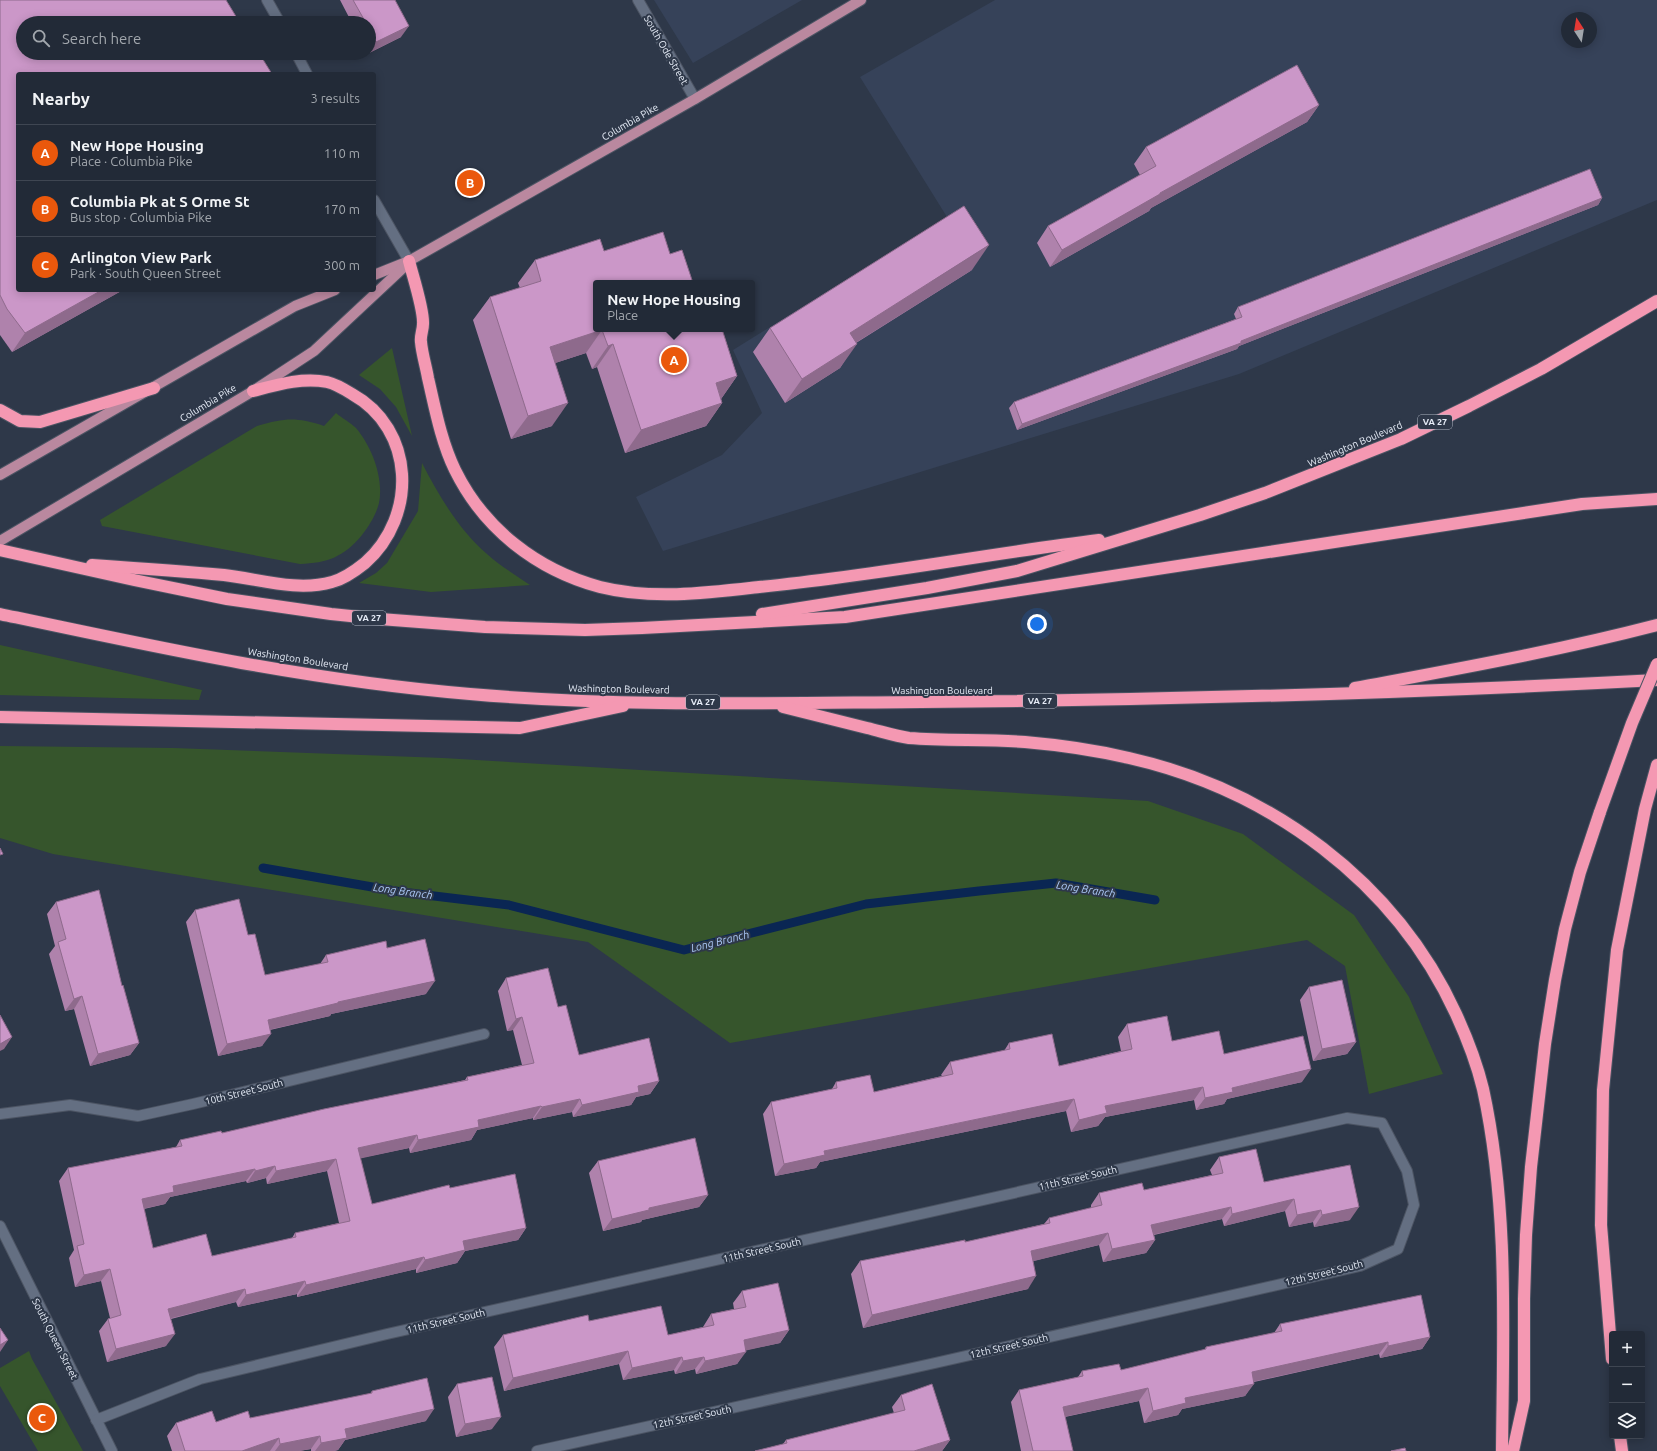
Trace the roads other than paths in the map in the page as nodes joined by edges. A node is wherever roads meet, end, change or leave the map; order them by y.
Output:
1 (267, 0) edge
2 (638, 0) edge
3 (861, 0) edge
4 (276, 16) edge
5 (300, 60) edge
6 (306, 72) edge
7 (695, 99) junction
8 (376, 203) edge
9 (410, 261) junction
10 (376, 274) edge
11 (330, 292) edge
12 (1657, 301) edge
13 (154, 388) junction
14 (253, 390) junction
15 (0, 410) edge
16 (0, 475) edge
17 (1657, 499) edge
18 (1134, 535) junction
19 (0, 541) edge
20 (0, 550) edge
21 (47, 561) junction
22 (0, 614) edge
23 (695, 624) junction
24 (1657, 625) edge
25 (1657, 664) edge
26 (1657, 680) edge
27 (1316, 695) junction
28 (642, 702) junction
29 (764, 703) junction
30 (0, 717) edge
31 (1657, 765) edge
32 (484, 1034) dead end
33 (0, 1114) edge
34 (1407, 1171) joint
35 (0, 1226) edge
36 (1610, 1331) edge
37 (96, 1420) junction
38 (1620, 1439) edge
39 (112, 1451) edge
40 (537, 1451) edge
41 (1502, 1451) edge
42 (1513, 1451) edge
43 (1622, 1451) edge

1 - 4 street
2 - 7 street, South Ode Street
3 - 7 main road, Columbia Pike
5 - 6 street
7 - 9 main road, Columbia Pike
8 - 9 street
9 - 10 main road, Columbia Pike
9 - 14 main road, Columbia Pike
9 - 18 highway
11 - 13 main road
12 - 18 highway, Washington Boulevard / VA 27
13 - 15 highway
13 - 16 main road
14 - 19 main road, Columbia Pike
14 - 21 highway
17 - 23 highway
18 - 23 highway, VA 27
20 - 21 highway, VA 27
21 - 23 highway, VA 27
22 - 28 highway, Washington Boulevard / VA 27
24 - 27 highway, VA 27
25 - 42 highway, bridge
26 - 27 highway
27 - 29 highway, Washington Boulevard / VA 27
28 - 29 highway, Washington Boulevard / VA 27
28 - 30 highway
29 - 41 highway
31 - 36 highway
32 - 33 street, 10th Street South
34 - 37 street, 11th Street South
34 - 40 street, 12th Street South
35 - 37 street, South Queen Street
37 - 39 street, South Queen Street
38 - 43 highway

